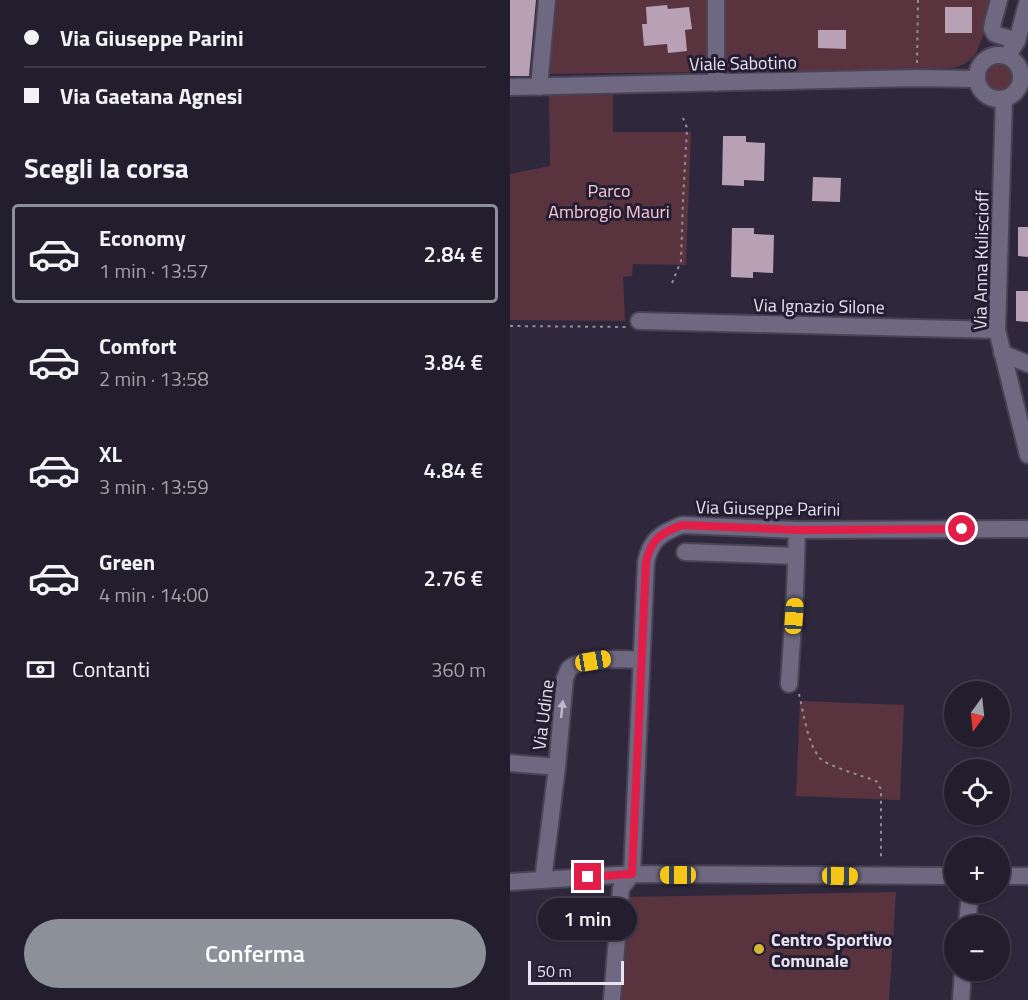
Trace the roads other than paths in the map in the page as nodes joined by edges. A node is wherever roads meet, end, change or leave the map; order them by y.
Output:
1 (547, 0) edge
2 (716, 0) edge
3 (999, 0) edge
4 (1028, 0) edge
5 (1017, 41) junction
6 (1007, 56) junction
7 (976, 78) junction
8 (1024, 82) edge
9 (716, 83) junction
10 (510, 87) edge
11 (539, 87) junction
12 (1004, 99) junction
13 (639, 321) road end
14 (997, 330) junction
15 (1002, 353) junction
16 (1028, 364) edge
17 (1028, 455) edge
18 (1028, 529) edge
19 (797, 530) junction
20 (685, 552) dead end
21 (796, 556) junction
22 (641, 660) junction
23 (789, 684) road end
24 (510, 763) edge
25 (557, 767) junction
26 (632, 874) junction
27 (944, 876) edge
28 (1010, 876) edge
29 (1028, 876) edge
30 (543, 880) junction
31 (510, 882) edge
32 (962, 981) edge
33 (612, 1000) edge
34 (961, 1000) edge

1 - 11 street
2 - 9 street
3 - 5 street
4 - 5 street
5 - 6 street
6 - 7 street
6 - 8 street
7 - 9 street, Viale Sabotino
7 - 12 street
8 - 12 street
9 - 11 street, Viale Sabotino
10 - 11 street, Viale Sabotino
12 - 14 street, Via Anna Kuliscioff
13 - 14 street, Via Ignazio Silone
14 - 15 street, Via Anna Kuliscioff
15 - 16 street
15 - 17 street, Via Anna Kuliscioff
18 - 19 street, Via Giuseppe Parini
19 - 21 street
19 - 22 street, Via Giuseppe Parini
20 - 21 street
21 - 23 street
25 -> 22 street, Via Udine
22 - 26 street, Via Giuseppe Parini
24 - 25 street, Via Udine
25 - 30 street, Via Udine
26 - 27 street
26 - 30 street
26 - 33 street, Via Giuseppe Parini
28 - 29 street
30 - 31 street
32 - 34 street

